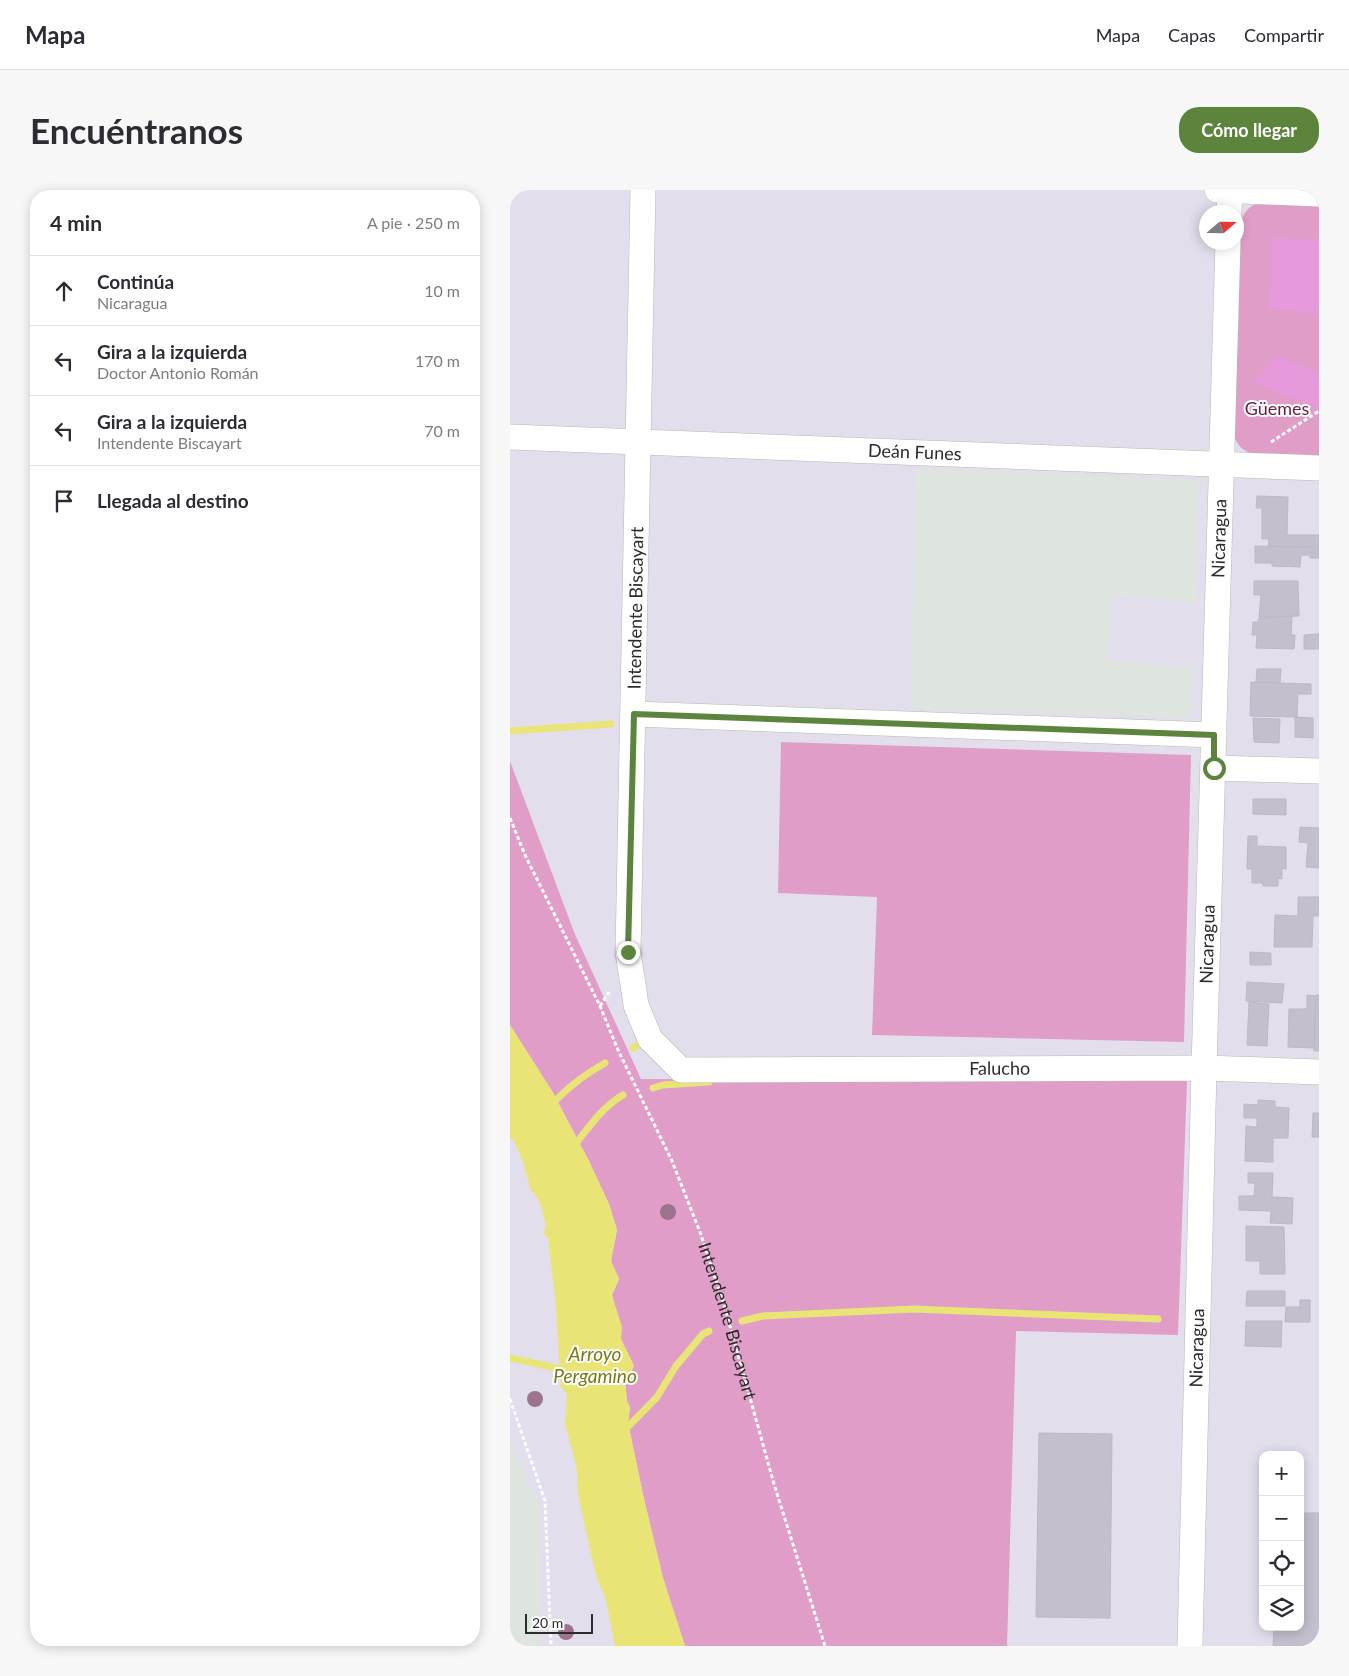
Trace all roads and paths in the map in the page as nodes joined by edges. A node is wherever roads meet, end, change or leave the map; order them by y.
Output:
1 (643, 190) edge
2 (1319, 194) edge
3 (1226, 196) edge
4 (1228, 250) edge
5 (1319, 411) edge
6 (510, 437) edge
7 (638, 442) junction
8 (1263, 447) dead end
9 (1220, 465) junction
10 (1319, 468) edge
11 (634, 714) junction
12 (1214, 735) junction
13 (1214, 768) junction
14 (1319, 771) edge
15 (510, 818) edge
16 (1204, 1068) junction
17 (681, 1070) joint
18 (1319, 1072) edge
19 (510, 1399) edge
20 (551, 1646) edge
21 (825, 1646) edge
22 (1190, 1646) edge

1 - 7 street, Intendente Biscayart
2 - 3 street
4 - 9 street, Nicaragua
5 - 8 path
6 - 7 street, Deán Funes
7 - 9 street, Deán Funes
7 - 11 street, Intendente Biscayart
9 - 10 street, Deán Funes
9 - 12 street, Nicaragua
11 - 12 street
11 - 17 street, Intendente Biscayart
12 - 13 street, Nicaragua
13 - 14 street
13 - 16 street, Nicaragua
15 - 21 path, Intendente Biscayart
16 - 17 street, Falucho
16 - 18 street, Falucho
16 - 22 street, Nicaragua
19 - 20 path

